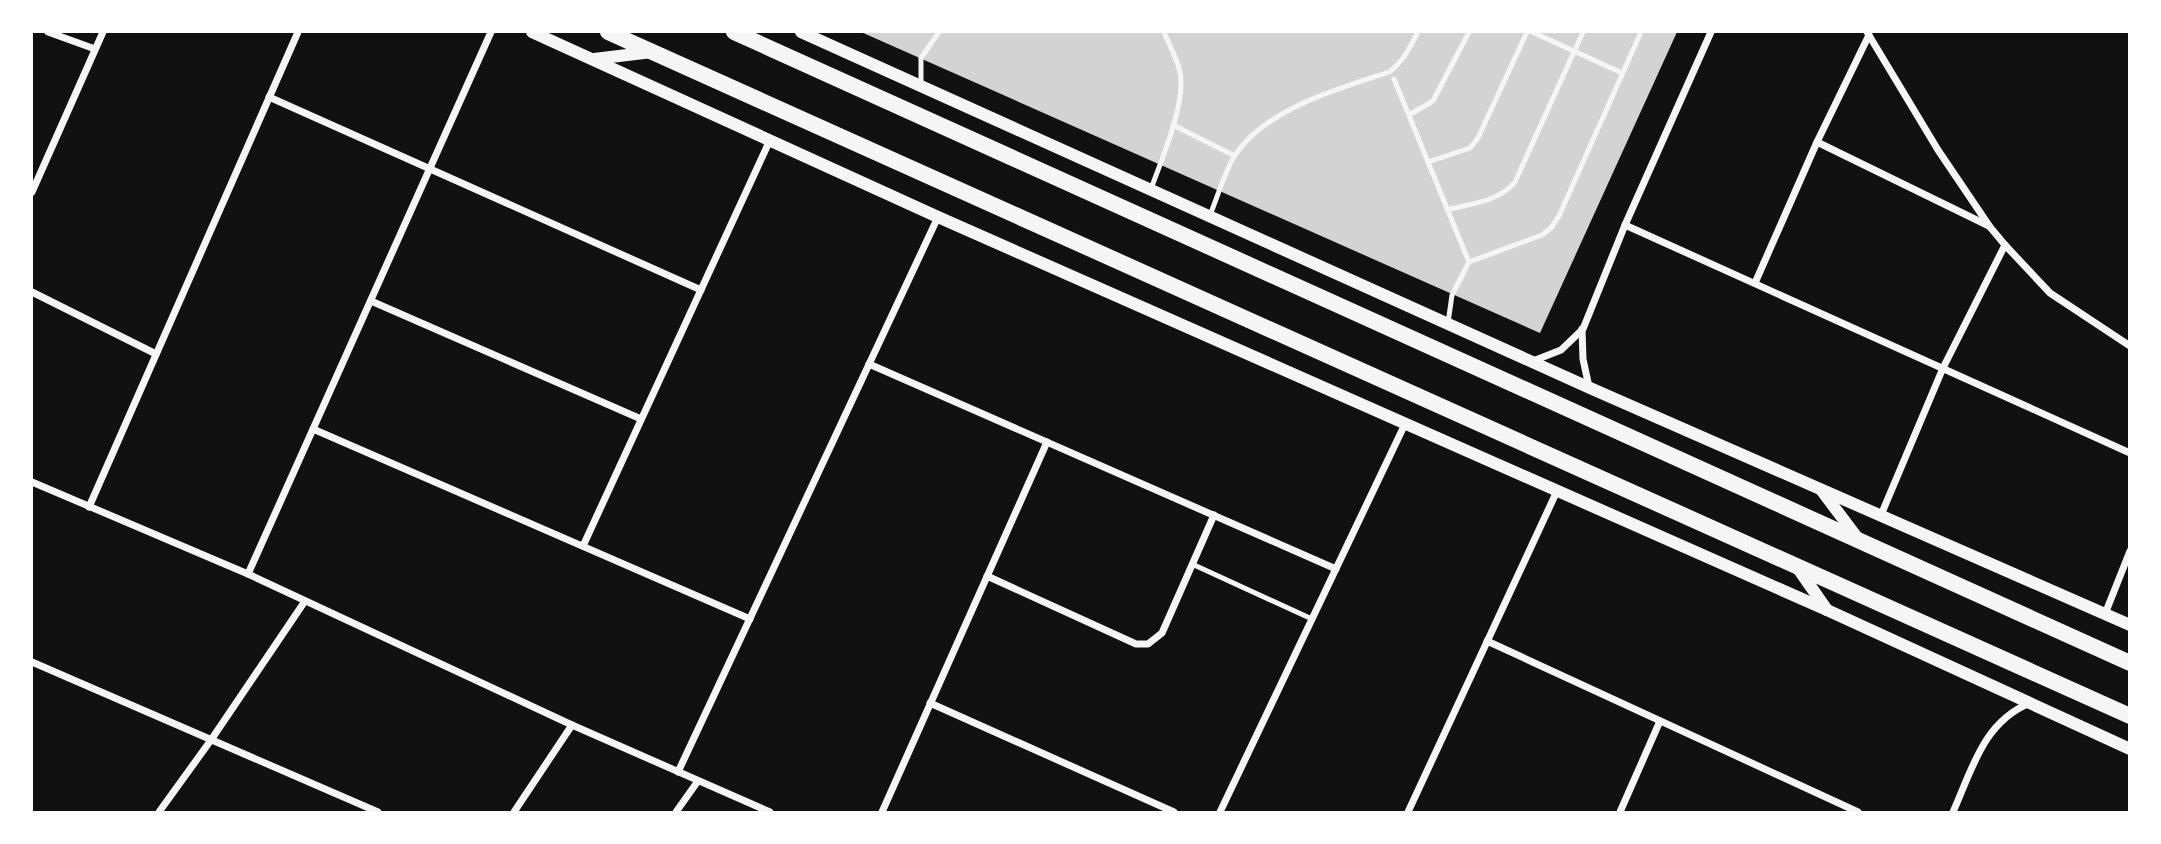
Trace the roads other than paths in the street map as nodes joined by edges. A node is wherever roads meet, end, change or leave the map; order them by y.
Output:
1 (48, 32) edge
2 (103, 32) edge
3 (298, 32) edge
4 (491, 32) edge
5 (532, 32) edge
6 (608, 32) edge
7 (734, 32) edge
8 (801, 32) edge
9 (939, 32) edge
10 (1164, 32) edge
11 (1418, 32) edge
12 (1469, 32) edge
13 (1529, 32) edge
14 (1583, 32) edge
15 (1642, 32) edge
16 (1711, 32) edge
17 (1868, 33) edge
18 (757, 37) edge
19 (95, 49) junction
20 (1574, 51) junction
21 (653, 52) junction
22 (593, 59) junction
23 (1622, 73) junction
24 (1394, 79) dead end
25 (921, 86) junction
26 (269, 97) junction
27 (1409, 115) junction
28 (1174, 125) junction
29 (770, 140) junction
30 (1817, 142) junction
31 (1235, 156) junction
32 (1428, 162) junction
33 (430, 169) junction
34 (1152, 188) junction
35 (32, 192) edge
36 (1447, 210) junction
37 (1210, 215) junction
38 (938, 217) junction
39 (1625, 225) junction
40 (1990, 227) junction
41 (2004, 244) junction
42 (1469, 262) junction
43 (1755, 284) junction
44 (701, 290) junction
45 (32, 292) edge
46 (371, 300) junction
47 (1448, 323) junction
48 (1583, 329) junction
49 (2130, 346) edge
50 (156, 354) junction
51 (1533, 361) junction
52 (869, 364) junction
53 (1943, 368) junction
54 (1590, 388) junction
55 (641, 419) junction
56 (1405, 424) junction
57 (313, 429) junction
58 (1047, 442) junction
59 (2130, 453) edge
60 (32, 482) edge
61 (1819, 487) junction
62 (1557, 491) junction
63 (89, 507) junction
64 (1214, 515) junction
65 (1881, 515) junction
66 (1859, 540) junction
67 (583, 547) junction
68 (2130, 551) edge
69 (1192, 564) junction
70 (1795, 564) junction
71 (1336, 569) junction
72 (248, 574) junction
73 (987, 576) junction
74 (305, 601) junction
75 (1827, 610) junction
76 (2105, 614) junction
77 (750, 619) junction
78 (1312, 619) junction
79 (2130, 625) edge
80 (1487, 641) junction
81 (32, 662) edge
82 (2130, 663) edge
83 (2030, 703) junction
84 (930, 704) junction
85 (2130, 716) edge
86 (1660, 721) junction
87 (572, 725) junction
88 (211, 740) junction
89 (2130, 749) edge
90 (678, 772) junction
91 (698, 781) junction
92 (159, 813) edge
93 (378, 813) edge
94 (514, 813) edge
95 (677, 813) edge
96 (770, 813) edge
97 (881, 813) edge
98 (1174, 813) edge
99 (1220, 813) edge
100 (1408, 813) edge
101 (1619, 813) edge
102 (1858, 813) edge
103 (1953, 813) edge

1 - 19 street
2 - 19 street
3 - 26 street
4 - 33 street
5 - 22 street
6 - 21 main road
7 - 18 main road
8 - 25 street
9 - 25 lane
10 - 28 lane
11 - 31 lane
12 - 27 lane
13 - 20 lane
13 - 32 lane
14 - 20 lane
15 - 23 lane
16 - 39 street
17 - 30 street
17 - 40 street
18 - 66 main road
19 - 35 street
20 - 23 lane
20 - 36 lane
21 - 22 street
21 - 70 main road
22 - 29 street
23 - 42 lane
24 - 27 lane
25 - 34 street
26 - 33 street
26 - 50 street
27 - 32 lane
28 - 31 lane
28 - 34 lane
29 - 38 street
29 - 44 street
30 - 40 street
30 - 43 street
31 - 37 lane
32 - 36 lane
33 - 44 street
33 - 46 street
34 - 37 street
36 - 42 lane
37 - 47 street
38 - 52 street
38 - 56 street
39 - 43 street
39 - 48 street
40 - 41 street
41 - 49 street
41 - 53 street
42 - 47 lane
43 - 53 street
44 - 55 street
45 - 50 street
46 - 55 street
46 - 57 street
47 - 51 street
48 - 51 street
48 - 54 street
50 - 63 street
51 - 54 street
52 - 58 street
52 - 77 street
53 - 59 street
53 - 65 street
54 - 61 street
55 - 67 street
56 - 62 street
56 - 71 street
57 - 67 street
57 - 72 street
58 - 64 street
58 - 73 street
60 - 63 street
61 - 65 street
61 - 66 street
62 - 75 street
62 - 80 street
63 - 72 street
64 - 69 street
64 - 71 street
65 - 76 street
66 - 82 main road
67 - 77 street
68 - 76 street
69 - 73 street
69 - 78 lane
70 - 75 street
70 - 85 main road
71 - 78 street
72 - 74 street
73 - 84 street
74 - 87 street
74 - 88 street
75 - 83 street
76 - 79 street
77 - 90 street
78 - 99 street
80 - 86 street
80 - 100 street
81 - 88 street
83 - 89 street
83 - 103 street
84 - 97 street
84 - 98 street
86 - 101 street
86 - 102 street
87 - 90 street
87 - 94 street
88 - 92 street
88 - 93 street
90 - 91 street
91 - 95 street
91 - 96 street

